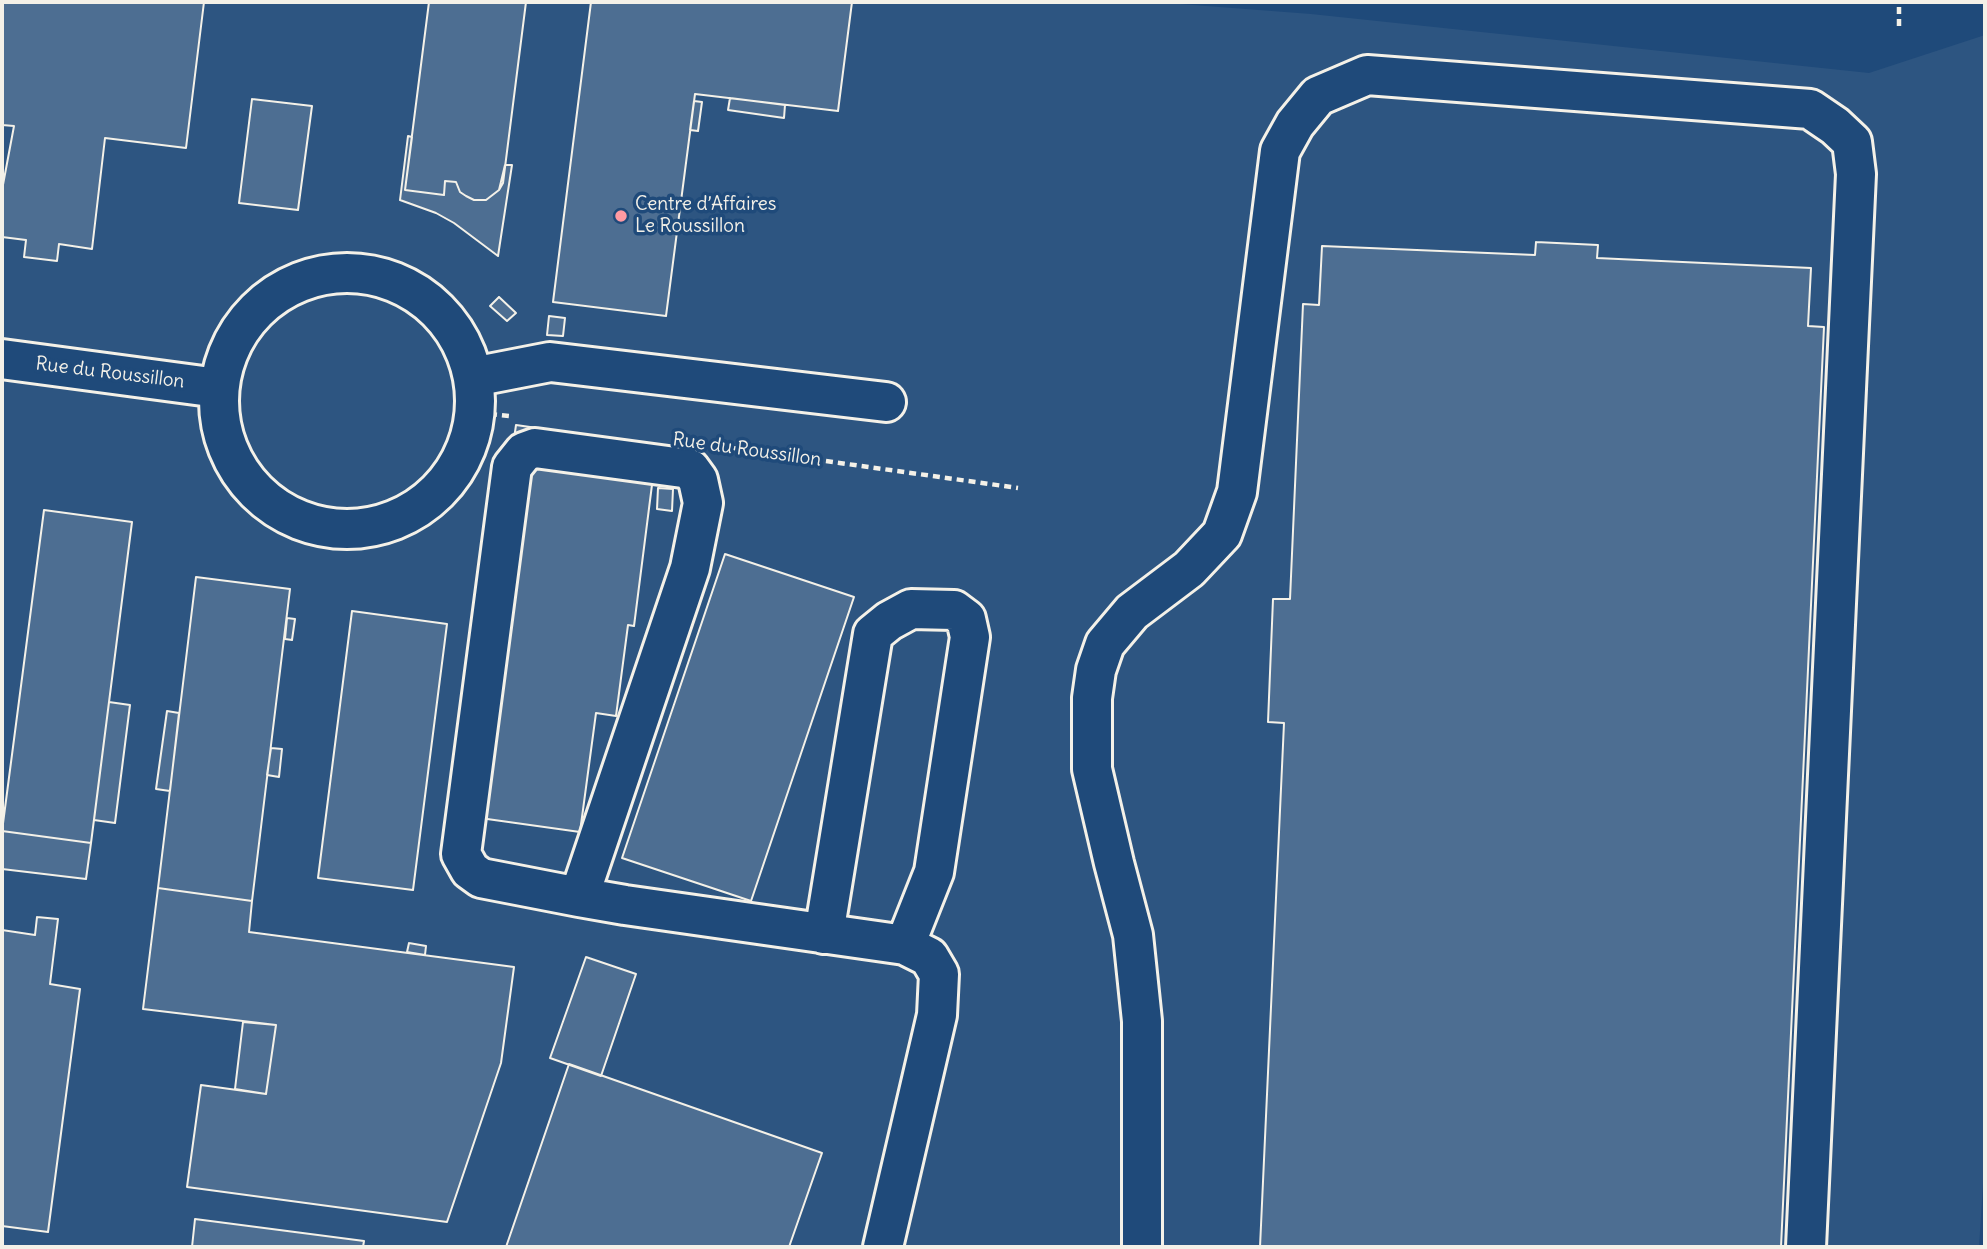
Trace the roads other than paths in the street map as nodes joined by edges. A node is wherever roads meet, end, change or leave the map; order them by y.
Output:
1 (2, 359) edge
2 (218, 388) junction
3 (474, 394) junction
4 (886, 402) dead end
5 (579, 897) junction
6 (824, 934) junction
7 (905, 946) junction
8 (883, 1247) edge
9 (1142, 1247) edge
10 (1806, 1247) edge

1 - 2 street, Rue du Roussillon
2 - 3 street
2 - 3 street
3 - 4 street
5 - 5 street
5 - 6 street
6 - 7 street
6 - 7 street
7 - 8 street
9 - 10 street

